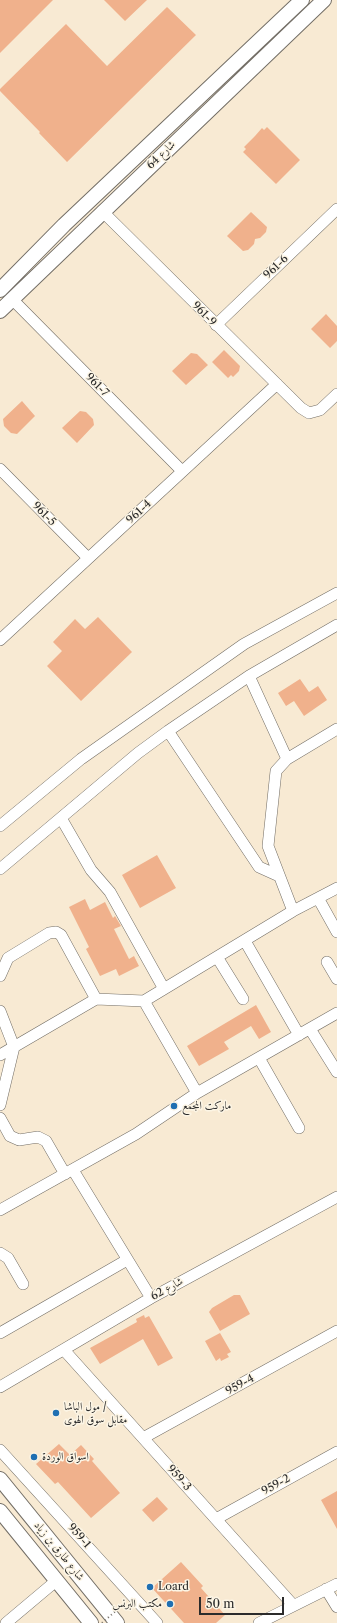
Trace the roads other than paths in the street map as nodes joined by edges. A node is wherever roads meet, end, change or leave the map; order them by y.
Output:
1 (302, 0) edge
2 (324, 0) edge
3 (337, 208) edge
4 (102, 211) junction
5 (0, 290) edge
6 (12, 299) junction
7 (0, 311) edge
8 (216, 325) junction
9 (277, 384) junction
10 (337, 394) edge
11 (0, 469) edge
12 (182, 471) junction
13 (88, 558) junction
14 (337, 592) edge
15 (337, 625) edge
16 (0, 640) edge
17 (249, 676) junction
18 (337, 729) edge
19 (168, 731) junction
20 (287, 759) junction
21 (61, 818) junction
22 (0, 826) edge
23 (0, 869) edge
24 (279, 876) junction
25 (337, 888) edge
26 (318, 898) junction
27 (293, 911) junction
28 (337, 932) edge
29 (245, 941) junction
30 (217, 957) junction
31 (327, 962) dead end
32 (0, 976) edge
33 (337, 979) edge
34 (164, 990) junction
35 (96, 998) junction
36 (242, 999) dead end
37 (144, 1001) junction
38 (0, 1011) edge
39 (337, 1014) edge
40 (310, 1028) junction
41 (299, 1035) junction
42 (0, 1041) edge
43 (13, 1046) junction
44 (0, 1055) edge
45 (259, 1058) junction
46 (337, 1072) edge
47 (197, 1093) junction
48 (0, 1105) edge
49 (0, 1118) edge
50 (299, 1128) dead end
51 (69, 1172) junction
52 (337, 1197) edge
53 (0, 1210) edge
54 (0, 1253) edge
55 (128, 1260) junction
56 (23, 1284) dead end
57 (151, 1298) junction
58 (337, 1331) edge
59 (0, 1333) edge
60 (64, 1350) junction
61 (0, 1387) edge
62 (143, 1438) junction
63 (0, 1450) edge
64 (337, 1452) edge
65 (0, 1480) edge
66 (0, 1511) edge
67 (216, 1518) junction
68 (56, 1581) junction
69 (337, 1584) edge
70 (326, 1589) junction
71 (293, 1605) junction
72 (337, 1606) edge
73 (117, 1616) edge
74 (6, 1623) edge
75 (91, 1623) edge
76 (157, 1623) edge
77 (259, 1623) edge

1 - 5 main road, شارع 64
2 - 4 main road, شارع 64
3 - 8 street, 961-6
4 - 6 main road, شارع 64
4 - 8 street, 961-9
6 - 7 main road, شارع 64
6 - 12 street, 961-7
8 - 9 street, 961-9
9 - 10 street, 961-9
9 - 12 street, 961-4
11 - 13 street, 961-5
12 - 13 street, 961-4
13 - 16 street, 961-4
14 - 22 street
15 - 17 street
17 - 19 street
17 - 20 street
18 - 20 street
19 - 21 street
19 - 24 street
20 - 24 street
21 - 23 street
21 - 34 street
24 - 27 street
25 - 26 street
26 - 27 street
26 - 28 street
27 - 29 street
29 - 30 street
29 - 41 street
30 - 34 street
30 - 36 street
31 - 33 street
32 - 35 street
34 - 37 street
35 - 37 street
35 - 43 street
37 - 47 street
38 - 43 street
39 - 40 street
40 - 41 street
40 - 46 street
41 - 45 street
42 - 43 street
43 - 44 street
43 - 48 street
45 - 47 street
45 - 50 street
47 - 51 street
49 - 51 street
51 - 53 street
51 - 55 street
52 - 57 street, شارع 62
54 - 56 street
55 - 57 street
55 - 59 street
57 - 60 street, شارع 62
58 - 62 street, 959-4
60 - 61 street, شارع 62
60 - 62 street, 959-3
62 - 67 street, 959-3
63 - 76 street, 959-1
64 - 67 street, 959-2
65 - 73 main road, شارع طارق بن زياد
66 - 68 main road, شارع طارق بن زياد
67 - 71 street, 959-3
68 - 74 street
68 - 75 main road, شارع طارق بن زياد
69 - 70 street
70 - 71 street
70 - 72 street
71 - 77 street

